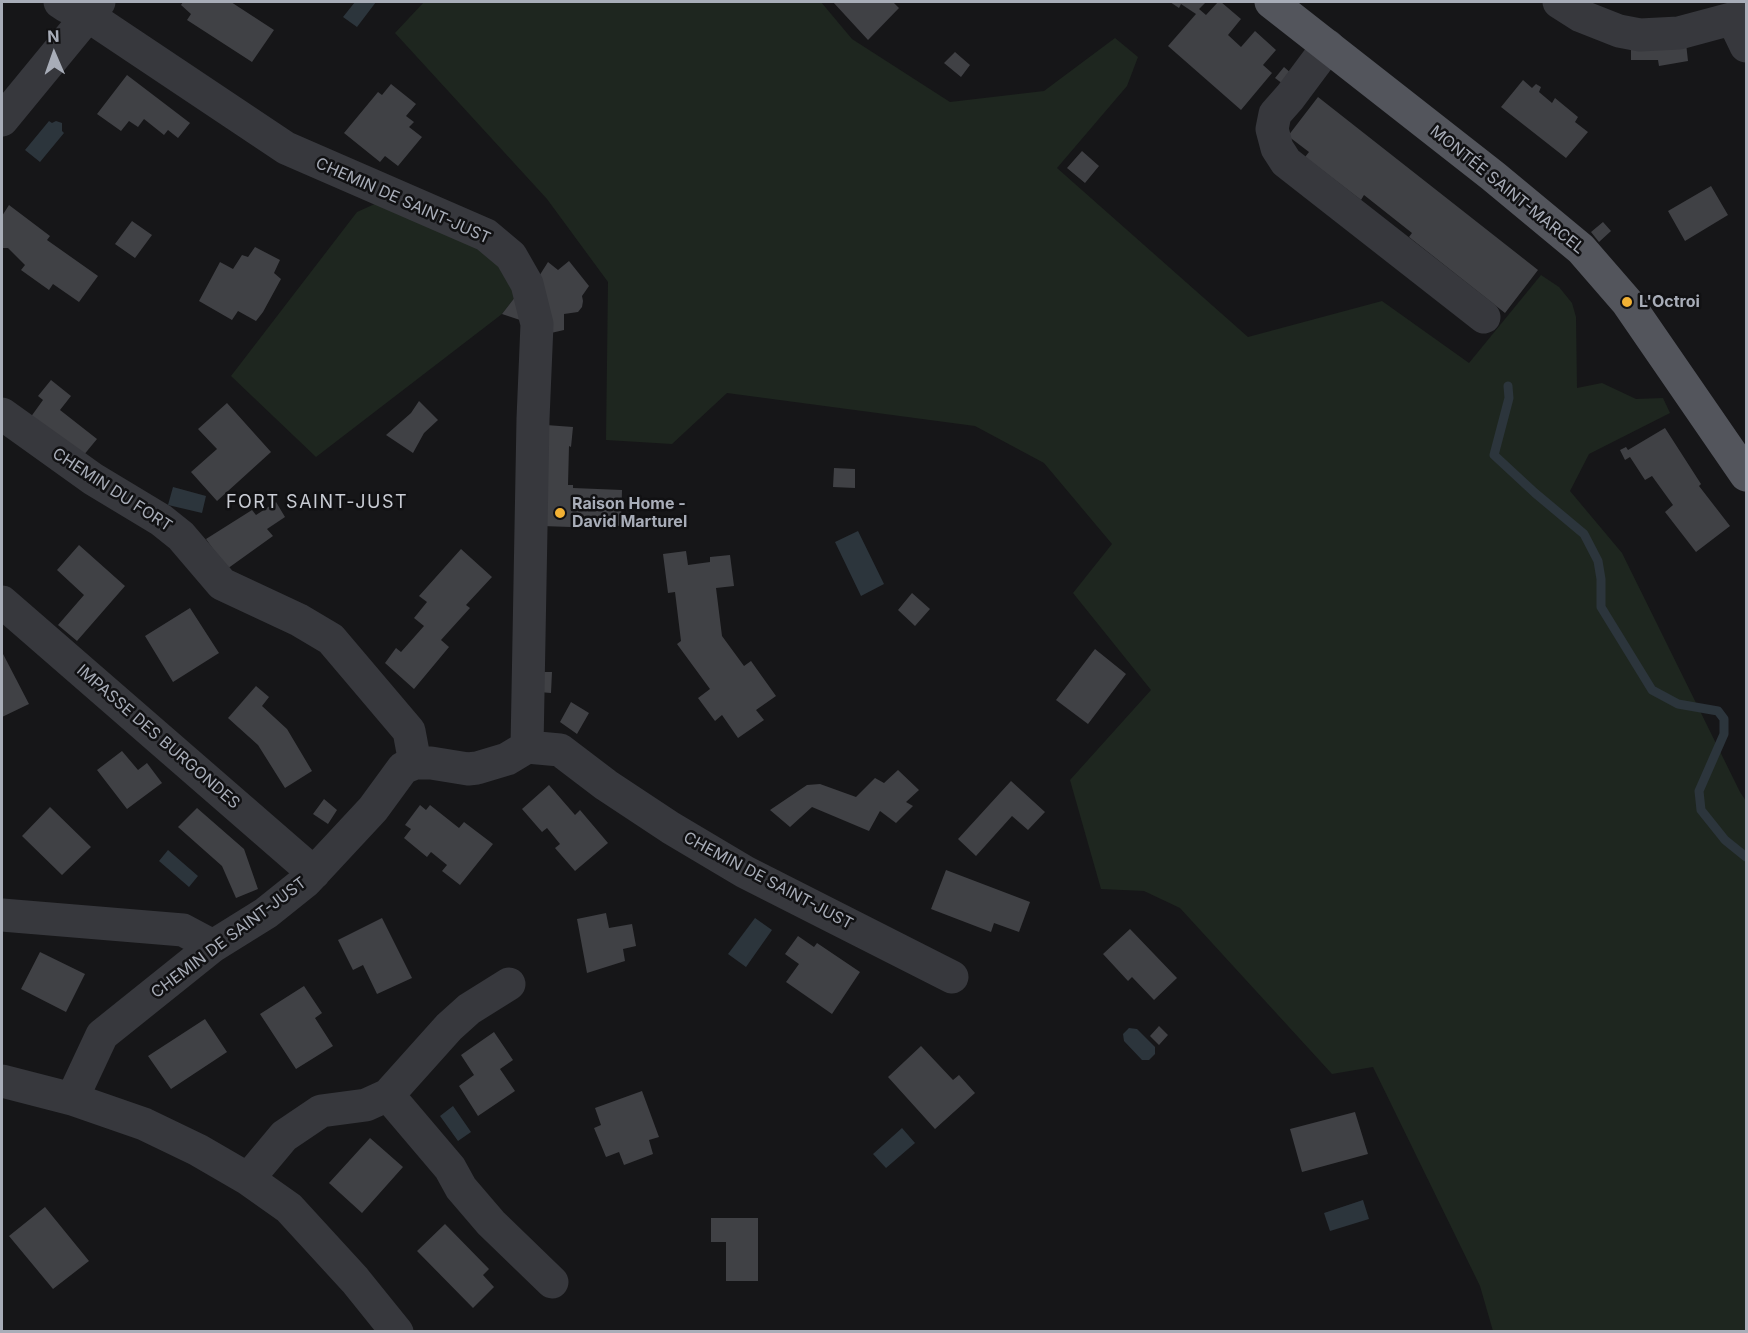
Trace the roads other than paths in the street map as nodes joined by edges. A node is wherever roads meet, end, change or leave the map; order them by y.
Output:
1 (1271, 2) edge
2 (1559, 2) edge
3 (82, 6) edge
4 (1742, 27) edge
5 (1328, 46) junction
6 (2, 120) edge
7 (1484, 317) dead end
8 (2, 414) edge
9 (1746, 475) edge
10 (2, 602) edge
11 (528, 747) junction
12 (416, 763) junction
13 (314, 873) junction
14 (2, 915) edge
15 (213, 946) junction
16 (952, 977) dead end
17 (509, 984) dead end
18 (2, 1081) edge
19 (388, 1095) junction
20 (72, 1099) junction
21 (248, 1179) junction
22 (552, 1282) dead end
23 (397, 1332) edge

1 - 5 main road, MONTÉE SAINT-MARCEL
2 - 4 street
3 - 6 street, CHEMIN DE SAINT-JUST
3 - 11 street, CHEMIN DE SAINT-JUST
5 - 7 street
5 - 9 main road, MONTÉE SAINT-MARCEL
8 - 12 street, CHEMIN DU FORT
10 - 13 street, IMPASSE DES BURGONDES
11 - 12 street
11 - 16 street, CHEMIN DE SAINT-JUST
12 - 13 street, CHEMIN DE SAINT-JUST
13 - 15 street, CHEMIN DE SAINT-JUST
14 - 15 street
15 - 20 street, CHEMIN DE SAINT-JUST
17 - 19 street
18 - 20 street
19 - 21 street
19 - 22 street
20 - 21 street
21 - 23 street

